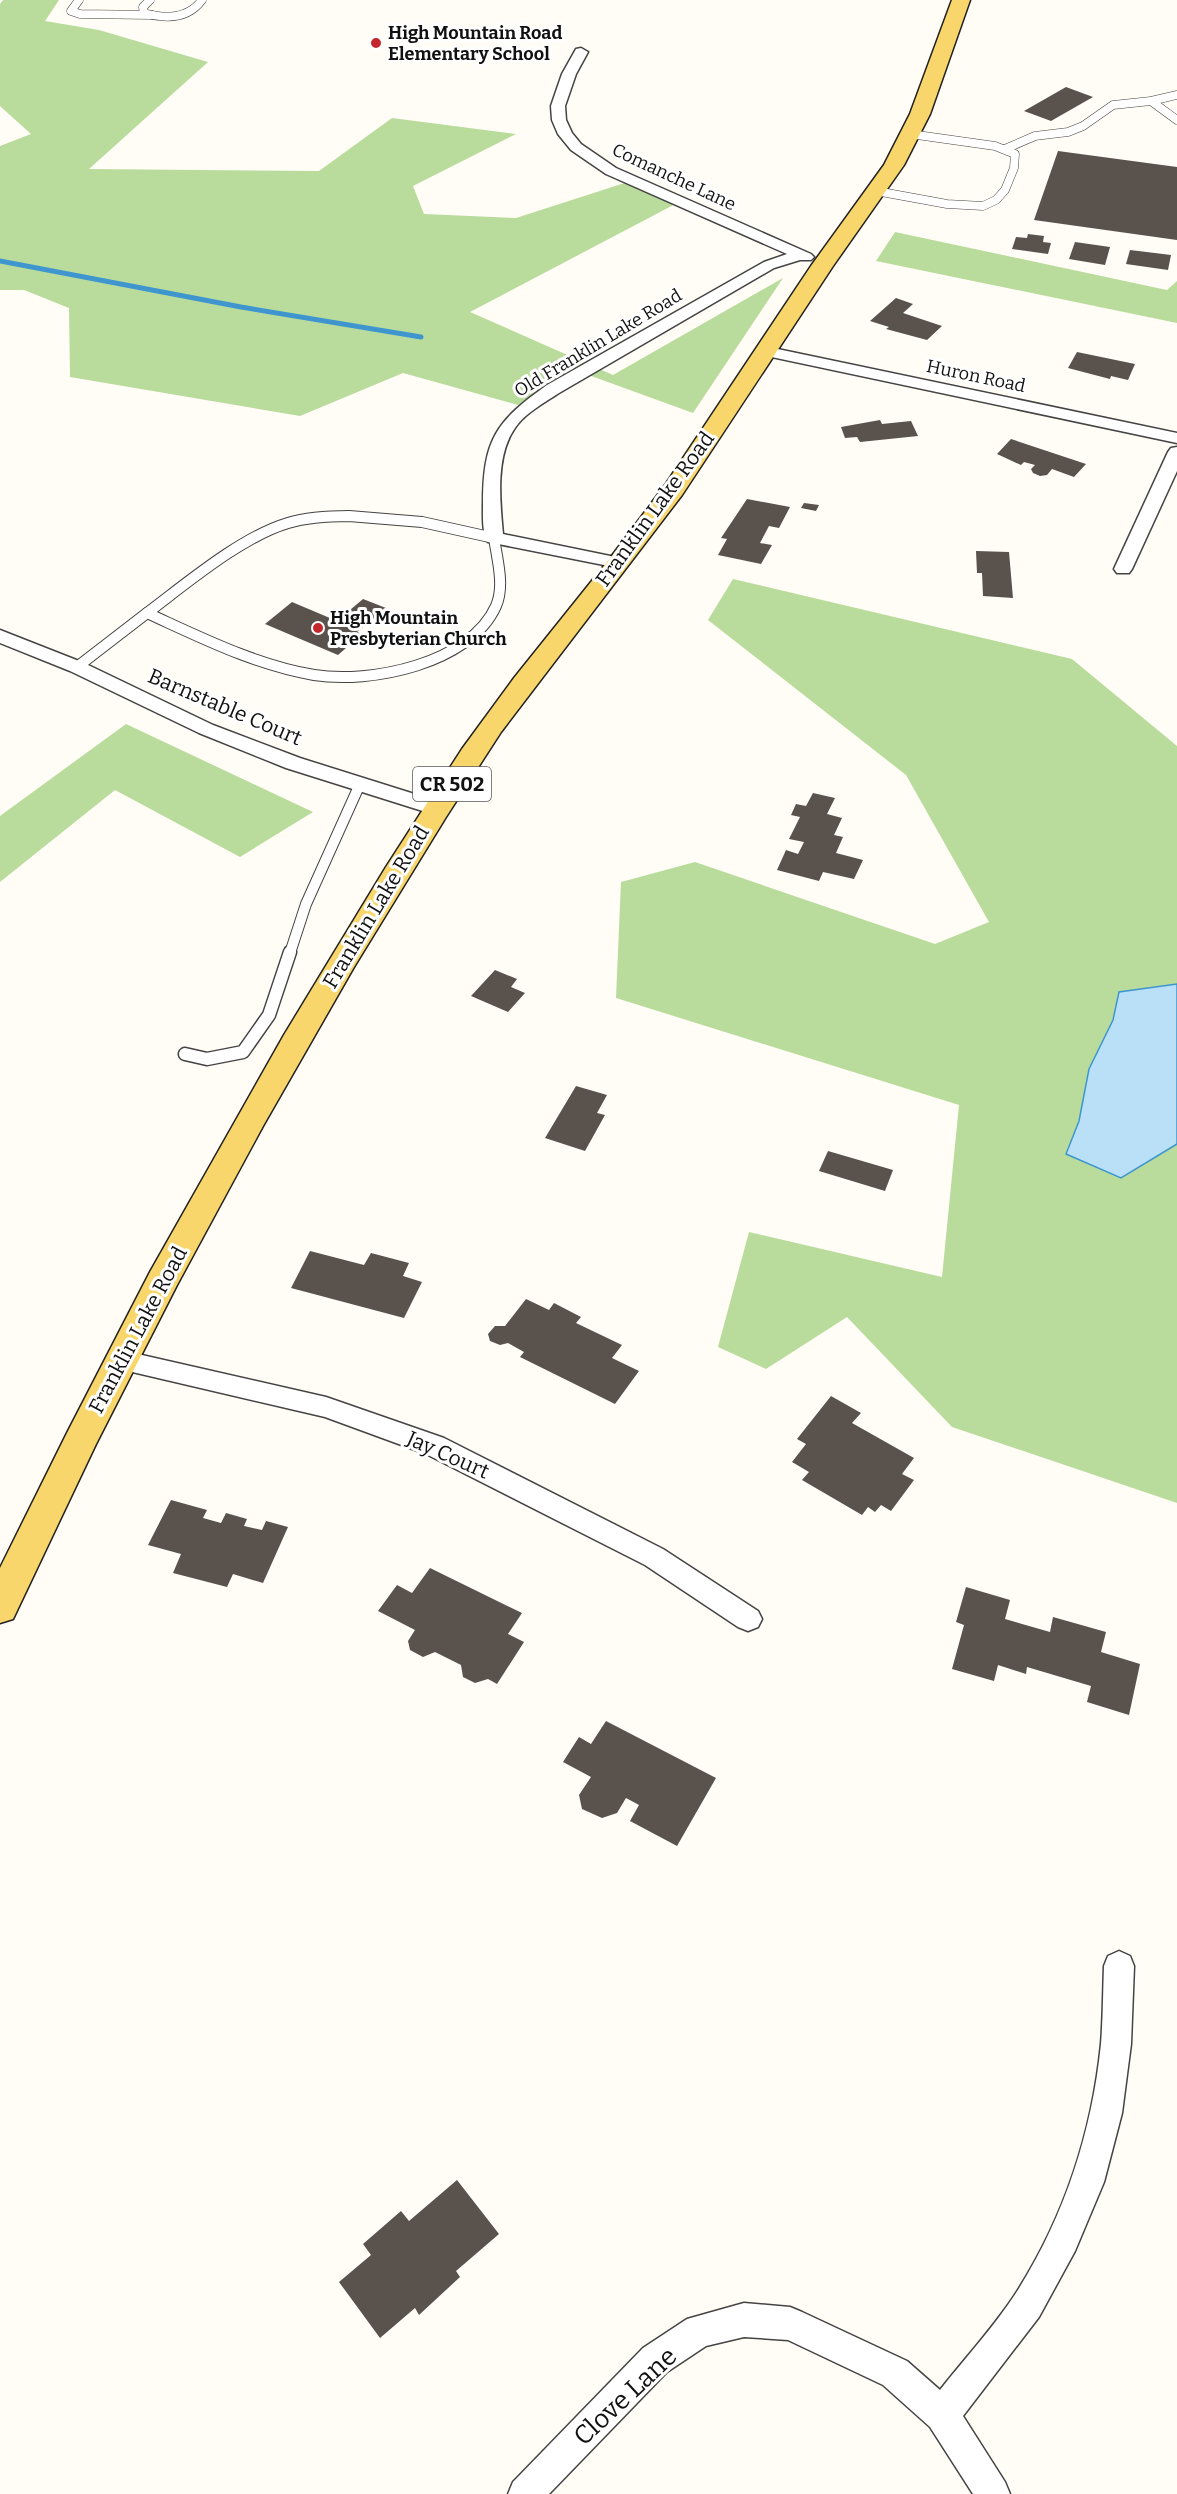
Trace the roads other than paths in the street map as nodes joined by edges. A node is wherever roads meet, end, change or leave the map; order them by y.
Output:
1 (79, 0) edge
2 (150, 0) edge
3 (202, 0) edge
4 (961, 0) edge
5 (152, 15) junction
6 (580, 52) dead end
7 (1177, 95) edge
8 (1151, 101) junction
9 (1177, 120) edge
10 (910, 134) junction
11 (1005, 149) junction
12 (876, 191) junction
13 (811, 260) junction
14 (768, 352) junction
15 (1177, 438) edge
16 (1177, 452) edge
17 (494, 538) junction
18 (619, 563) junction
19 (1123, 569) dead end
20 (144, 612) junction
21 (0, 636) edge
22 (77, 667) junction
23 (360, 784) junction
24 (436, 808) junction
25 (185, 1054) dead end
26 (120, 1360) junction
27 (0, 1607) edge
28 (748, 1619) dead end
29 (1119, 1966) dead end
30 (942, 2415) junction
31 (525, 2494) edge
32 (993, 2494) edge

1 - 5 lane
2 - 5 lane
3 - 5 lane
4 - 10 main road, Franklin Lake Road / CR 502
6 - 13 street, Comanche Lane
7 - 8 lane
8 - 9 lane
8 - 11 lane
10 - 11 lane
10 - 12 main road, Franklin Lake Road / CR 502
11 - 12 lane
12 - 13 main road, Franklin Lake Road / CR 502
13 - 14 main road, Franklin Lake Road / CR 502
13 - 17 street, Old Franklin Lake Road
14 - 15 street, Huron Road
14 - 18 main road, Franklin Lake Road / CR 502
16 - 19 street
17 - 18 street
17 - 20 lane
17 - 20 lane
18 - 24 main road, Franklin Lake Road / CR 502
20 - 22 lane
21 - 22 street, Barnstable Court
22 - 23 street, Barnstable Court
23 - 24 street, Barnstable Court
23 - 25 lane
24 - 26 main road, Franklin Lake Road / CR 502
26 - 27 main road, Franklin Lake Road / CR 502
26 - 28 street, Jay Court
29 - 30 street
30 - 31 street, Clove Lane
30 - 32 street, Clove Lane

